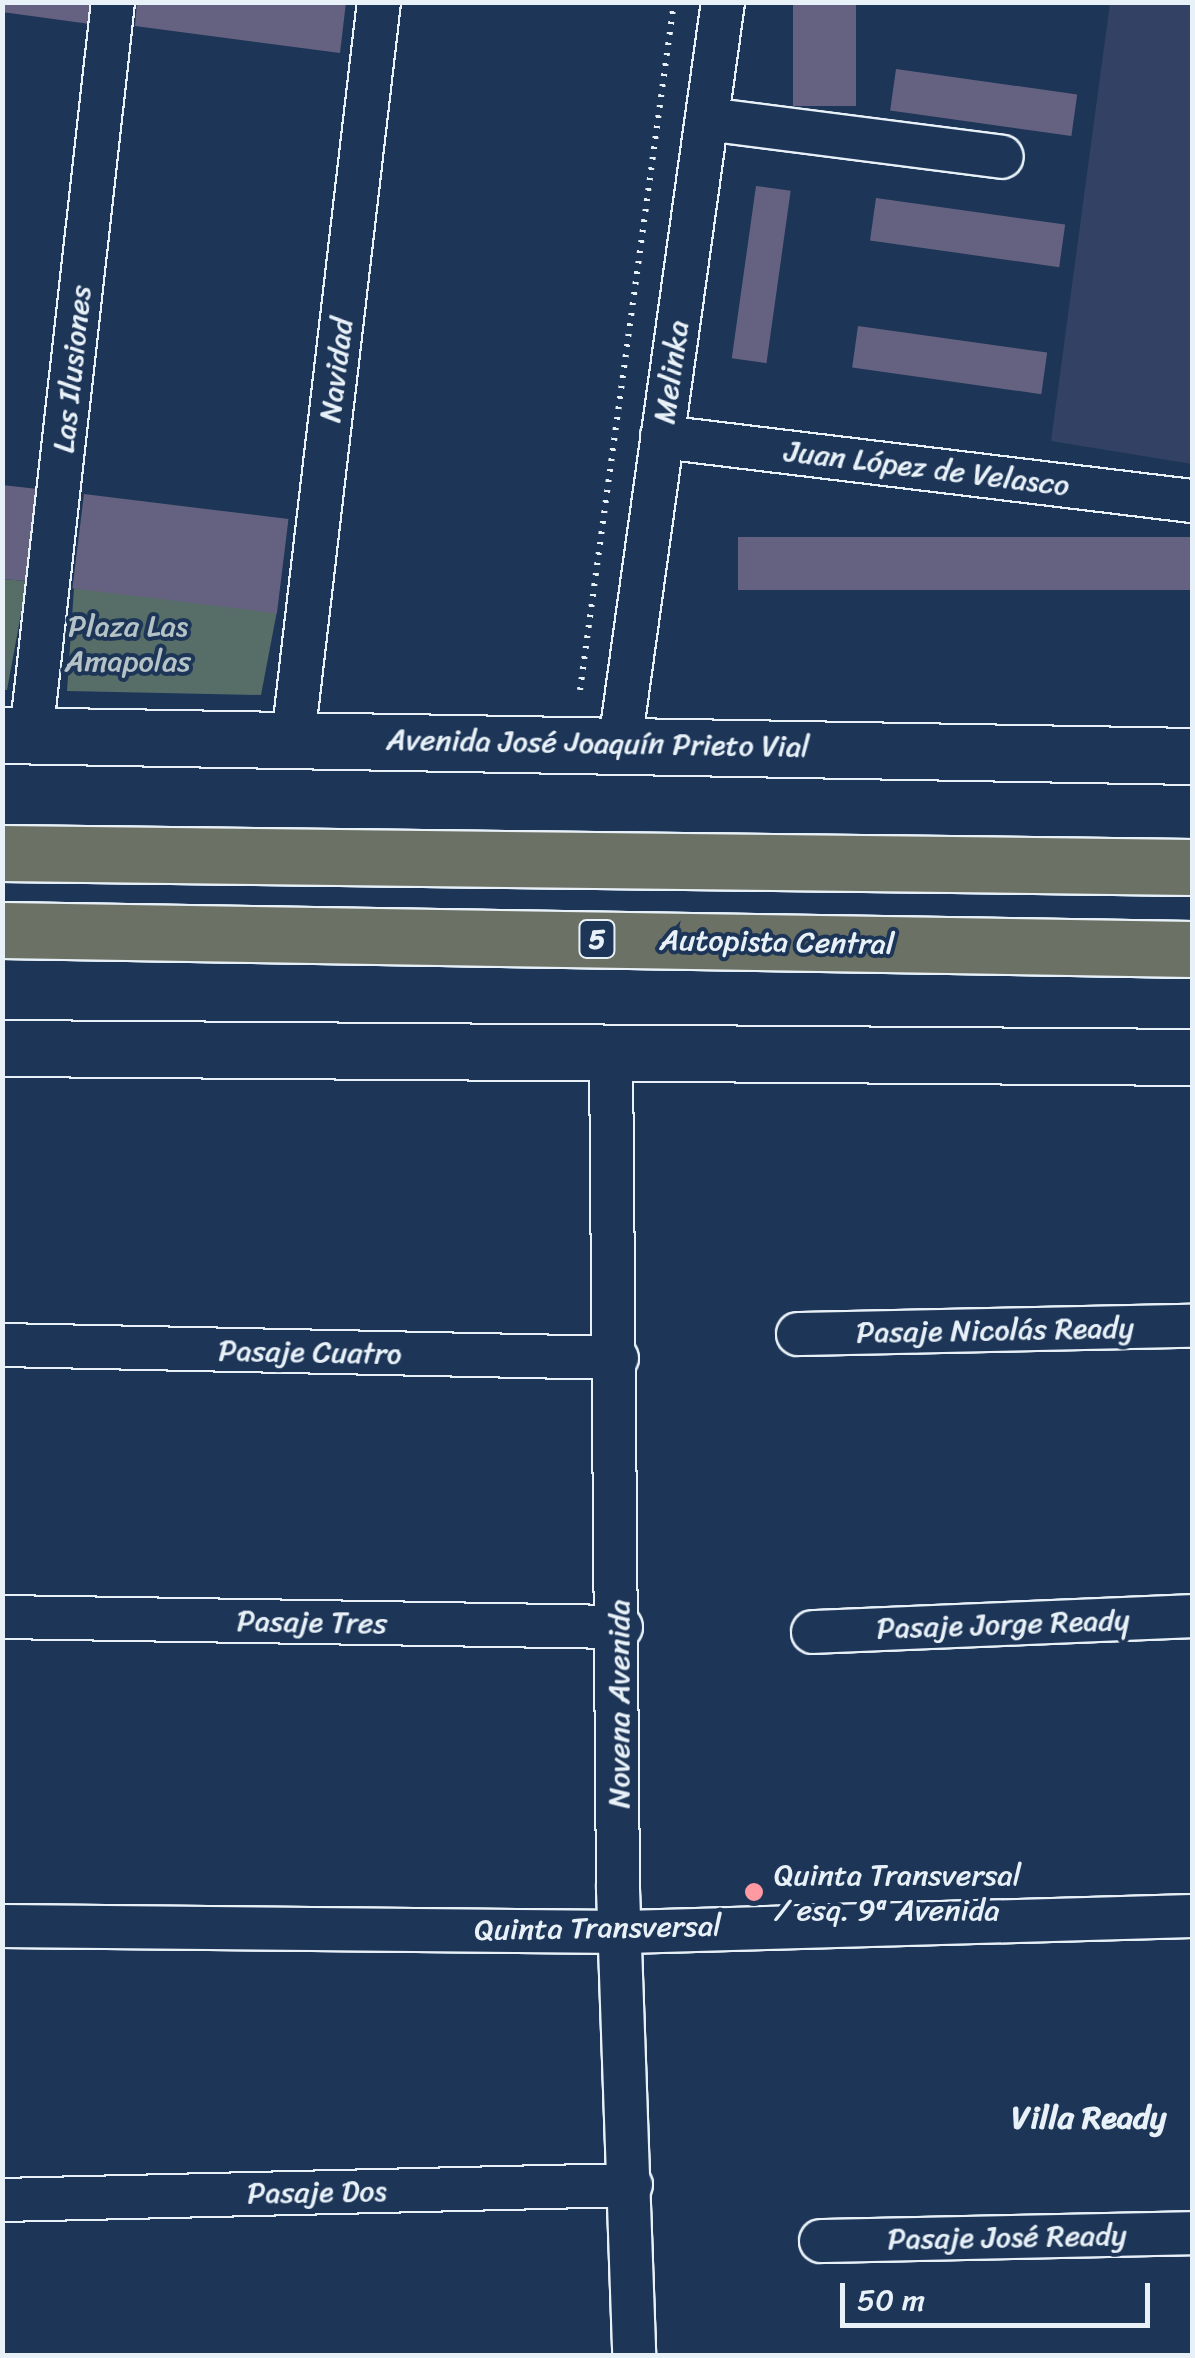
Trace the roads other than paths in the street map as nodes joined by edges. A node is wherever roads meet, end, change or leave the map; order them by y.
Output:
1 (113, 2) edge
2 (379, 2) edge
3 (724, 2) edge
4 (707, 119) junction
5 (1002, 158) dead end
6 (662, 437) junction
7 (1192, 501) edge
8 (17, 735) edge
9 (293, 738) junction
10 (620, 743) junction
11 (1192, 756) edge
12 (2, 853) edge
13 (1192, 867) edge
14 (2, 930) edge
15 (1192, 948) edge
16 (2, 1048) edge
17 (611, 1052) junction
18 (1192, 1057) edge
19 (1192, 1326) edge
20 (798, 1334) dead end
21 (2, 1345) edge
22 (616, 1358) junction
23 (1192, 1616) edge
24 (2, 1618) edge
25 (620, 1627) junction
26 (813, 1632) dead end
27 (1192, 1916) edge
28 (2, 1926) edge
29 (626, 1932) junction
30 (631, 2185) junction
31 (2, 2200) edge
32 (1192, 2234) edge
33 (821, 2241) dead end
34 (634, 2356) edge

1 - 8 street, Las Ilusiones
2 - 9 street, Navidad
3 - 4 street, Melinka
4 - 5 street
4 - 6 street, Melinka
6 - 7 street, Juan López de Velasco
6 - 10 street, Melinka
8 - 9 main road, Avenida José Joaquín Prieto Vial
9 - 10 main road, Avenida José Joaquín Prieto Vial
10 - 11 main road, Avenida José Joaquín Prieto Vial
12 - 13 highway
14 - 15 highway, Autopista Central / 5
16 - 17 main road
17 - 18 main road
17 - 22 street, Novena Avenida
19 - 20 street, Pasaje Nicolás Ready
21 - 22 street, Pasaje Cuatro
22 - 25 street, Novena Avenida
23 - 26 street, Pasaje Jorge Ready
24 - 25 street, Pasaje Tres
25 - 29 street, Novena Avenida
27 - 29 street, Quinta Transversal
28 - 29 street, Quinta Transversal
29 - 30 street, Novena Avenida
30 - 31 street, Pasaje Dos
30 - 34 street, Novena Avenida
32 - 33 street, Pasaje José Ready

